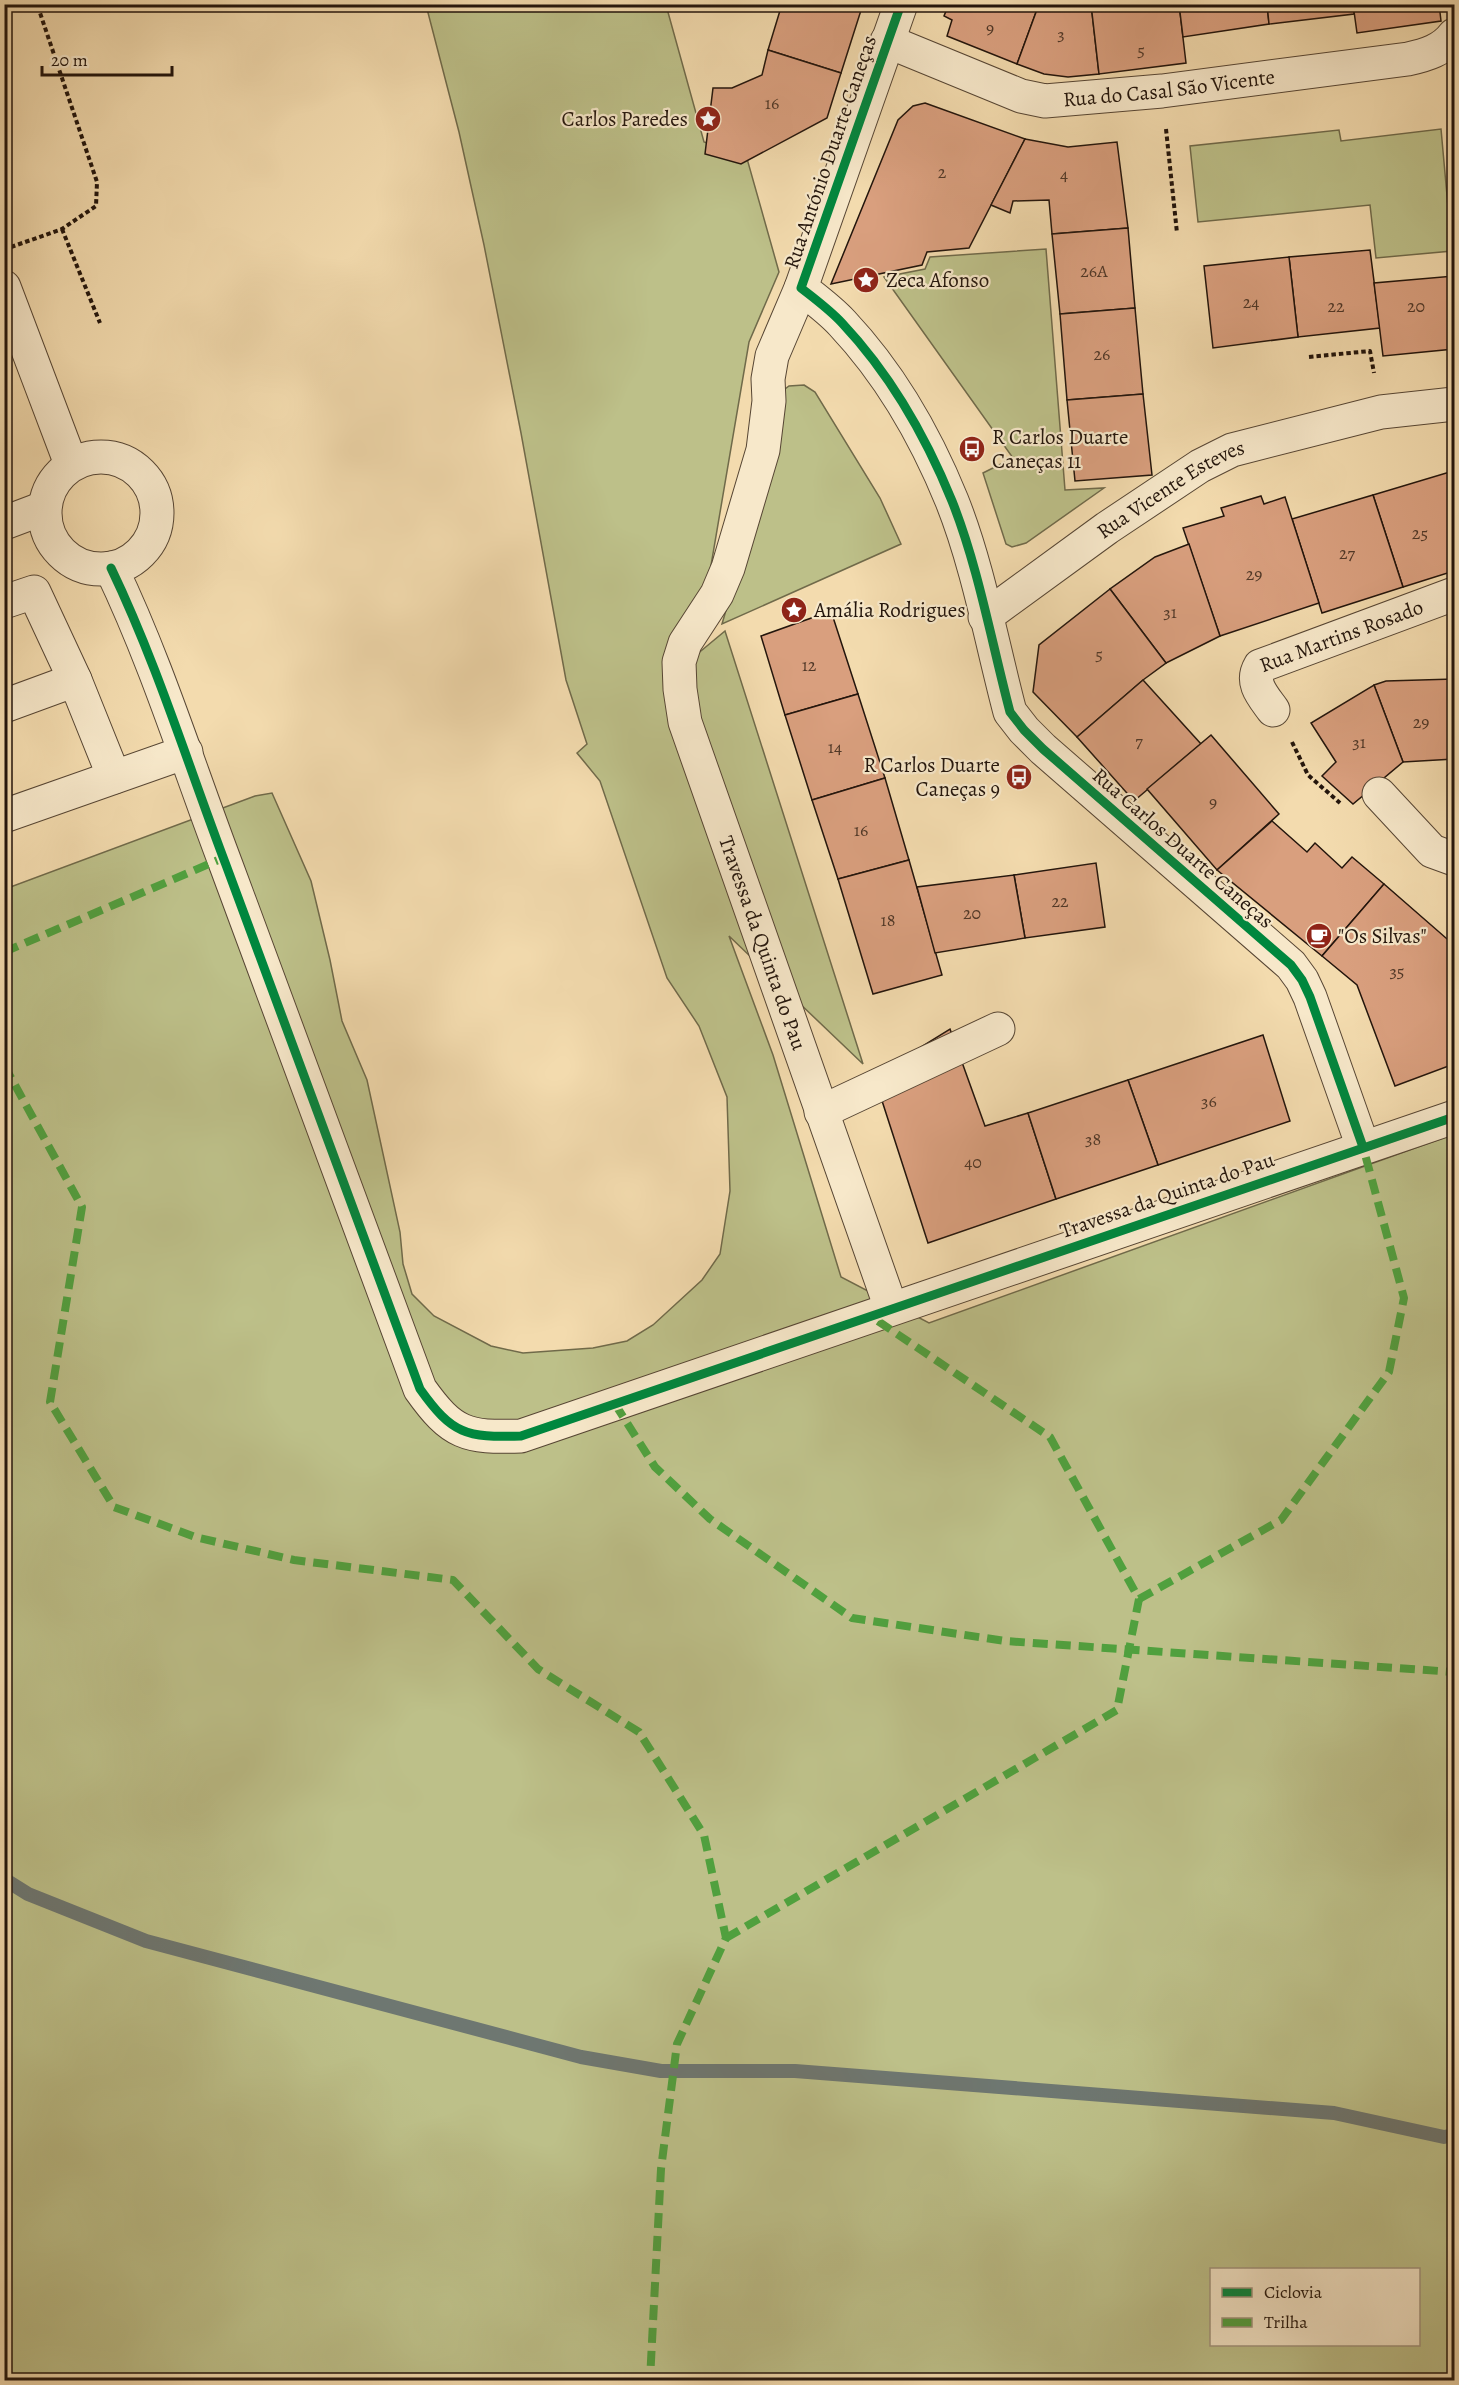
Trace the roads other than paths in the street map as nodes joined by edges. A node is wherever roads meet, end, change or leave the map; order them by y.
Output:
1 (901, 4) edge
2 (1455, 35) edge
3 (887, 41) junction
4 (4, 287) edge
5 (801, 288) junction
6 (1455, 404) edge
7 (71, 464) junction
8 (44, 508) junction
9 (4, 523) edge
10 (111, 568) junction
11 (977, 581) joint
12 (1455, 594) edge
13 (4, 602) edge
14 (985, 617) junction
15 (75, 680) junction
16 (4, 706) edge
17 (1273, 710) road end
18 (186, 752) junction
19 (114, 777) junction
20 (1379, 794) road end
21 (4, 816) edge
22 (1455, 859) edge
23 (998, 1029) dead end
24 (821, 1112) junction
25 (1455, 1117) edge
26 (1363, 1147) junction
27 (891, 1308) junction

1 - 3 street, Rua António Duarte Caneças
2 - 3 street, Rua do Casal São Vicente
3 - 5 street, Rua António Duarte Caneças
4 - 7 street
5 - 11 street, Rua António Duarte Caneças
5 - 24 street, Travessa da Quinta do Pau
6 - 14 street, Rua Vicente Esteves
7 - 8 street
7 - 10 street
8 - 9 street
8 - 10 street
10 - 18 street
11 - 14 street, Rua Carlos Duarte Caneças
12 - 17 street, Rua Martins Rosado
13 - 15 street
14 - 26 street, Rua Carlos Duarte Caneças
15 - 16 street
15 - 19 street
18 - 19 street
18 - 27 street
19 - 21 street
20 - 22 street
23 - 24 street
24 - 27 street, Travessa da Quinta do Pau
25 - 26 street, Travessa da Quinta do Pau
26 - 27 street, Travessa da Quinta do Pau

